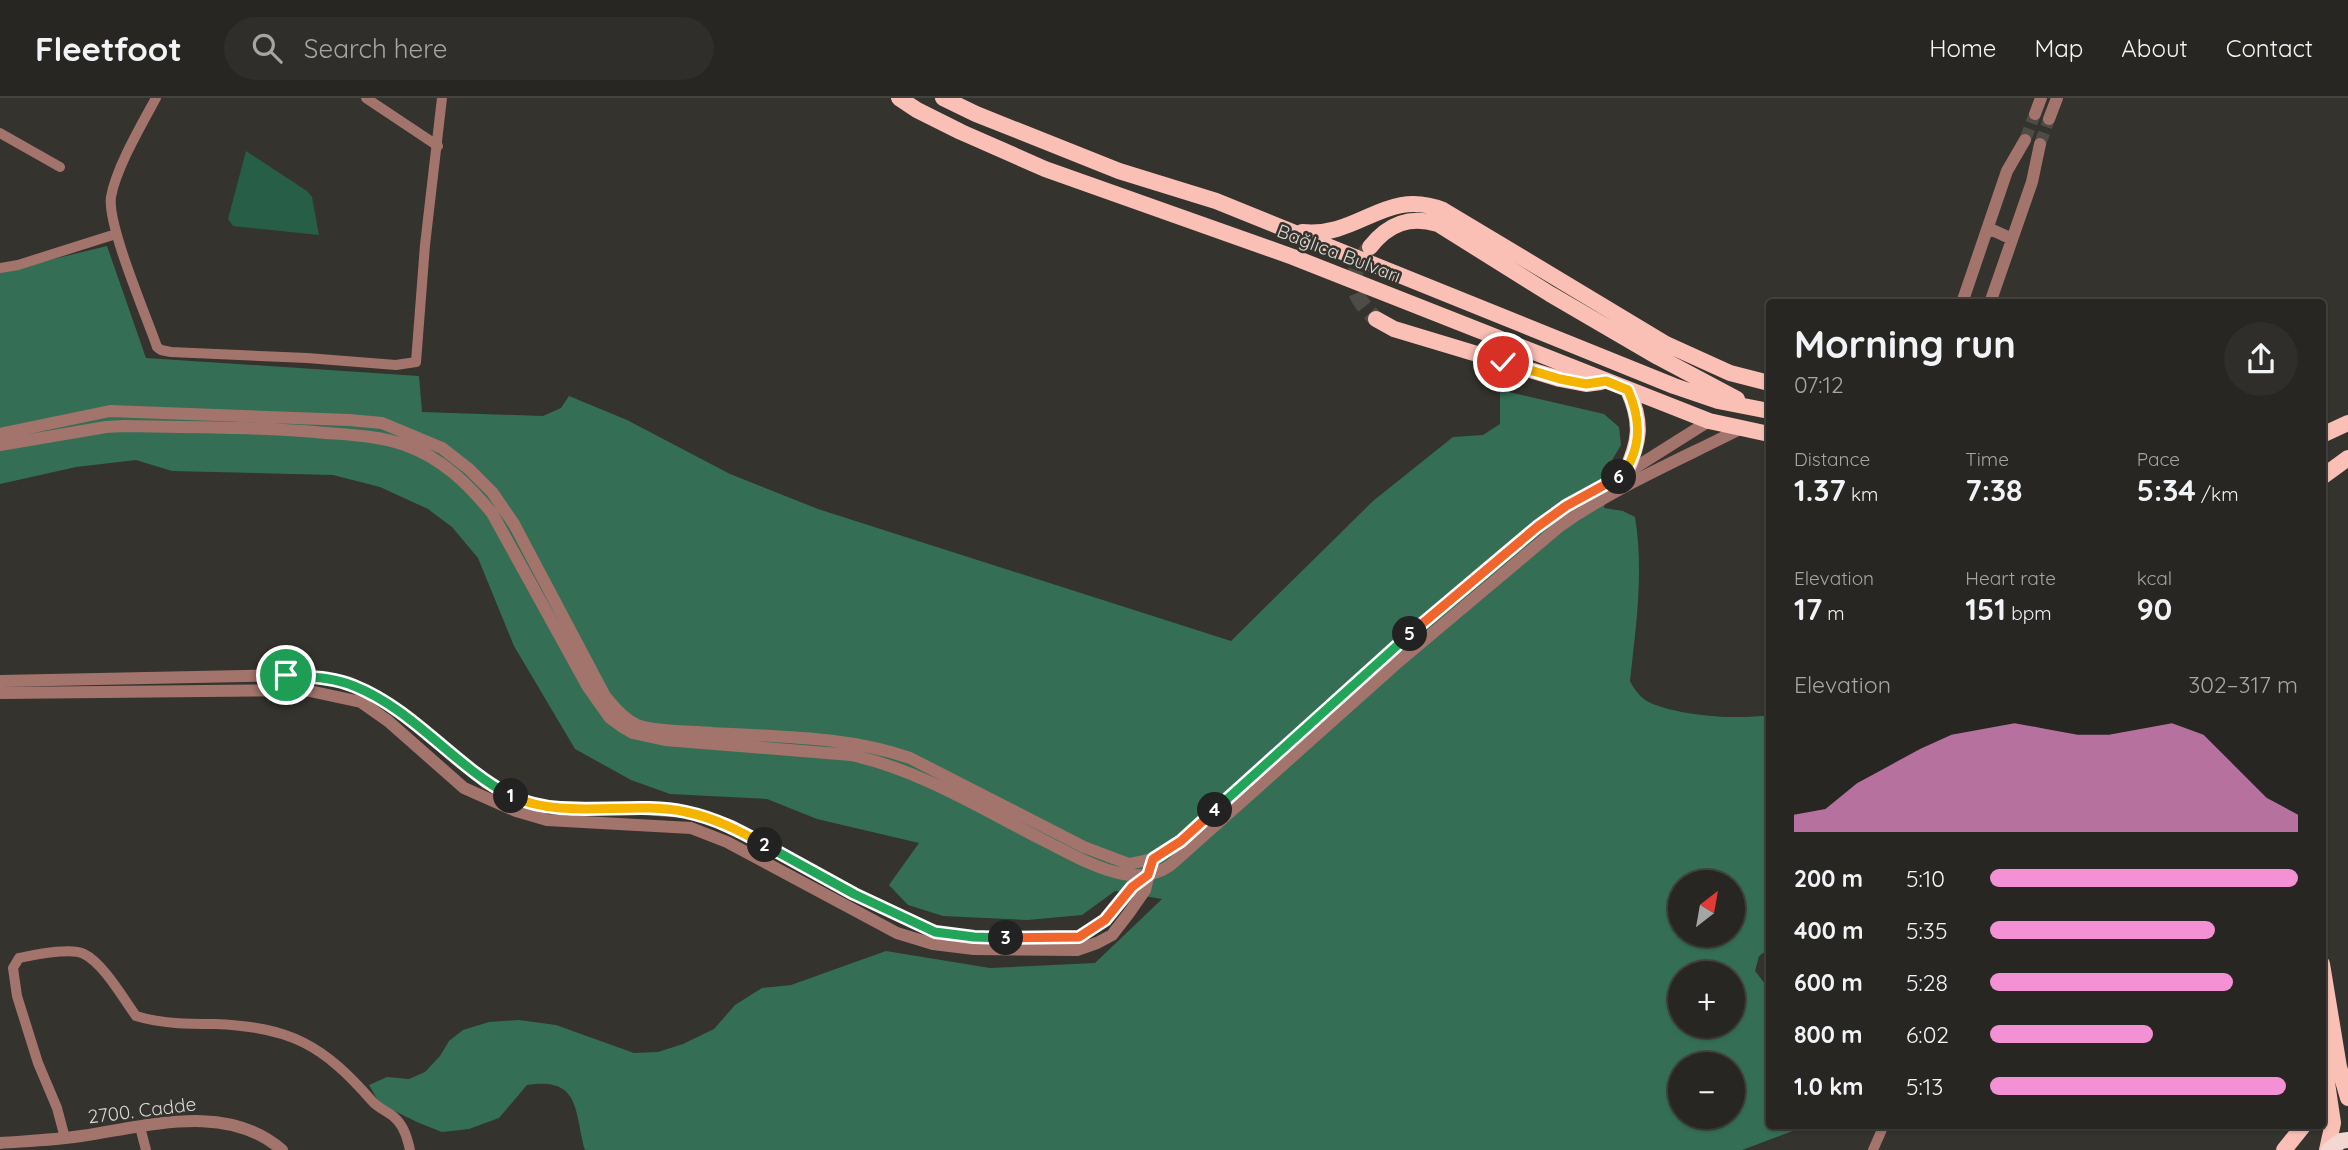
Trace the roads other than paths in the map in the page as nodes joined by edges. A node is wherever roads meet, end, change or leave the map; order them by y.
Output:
1 (156, 98) edge
2 (366, 98) edge
3 (442, 98) edge
4 (899, 98) edge
5 (943, 98) edge
6 (2041, 98) edge
7 (2057, 98) edge
8 (2035, 114) tunnel mouth
9 (2049, 119) tunnel mouth
10 (0, 133) edge
11 (2025, 140) tunnel mouth
12 (438, 146) junction
13 (2039, 147) tunnel mouth
14 (60, 167) dead end
15 (1285, 230) junction
16 (116, 234) junction
17 (2000, 234) junction
18 (1370, 247) tunnel mouth
19 (0, 268) edge
20 (1964, 299) edge
21 (1972, 299) edge
22 (1984, 299) edge
23 (1991, 299) edge
24 (1376, 319) tunnel mouth
25 (1658, 357) junction
26 (1699, 360) junction
27 (1606, 381) junction
28 (1766, 382) edge
29 (1628, 390) junction
30 (1762, 410) edge
31 (1709, 421) junction
32 (2348, 424) edge
33 (1740, 429) junction
34 (1766, 433) edge
35 (2326, 433) edge
36 (0, 434) edge
37 (0, 445) edge
38 (2348, 458) edge
39 (2326, 466) edge
40 (1625, 474) junction
41 (2326, 474) edge
42 (0, 681) edge
43 (0, 693) edge
44 (1153, 859) junction
45 (1148, 875) junction
46 (2326, 1018) edge
47 (2328, 1045) edge
48 (2348, 1059) edge
49 (2326, 1068) joint
50 (2348, 1098) edge
51 (140, 1127) junction
52 (1882, 1129) edge
53 (2301, 1129) edge
54 (65, 1138) junction
55 (2348, 1140) edge
56 (0, 1143) edge
57 (146, 1150) edge
58 (282, 1150) edge
59 (410, 1150) edge
60 (1873, 1150) edge
61 (2284, 1150) edge
62 (2328, 1150) edge

1 - 16 street
2 - 12 street
3 - 12 street
4 - 27 main road, Bağlıca Bulvarı
5 - 15 main road, Bağlıca Bulvarı
6 - 8 street
7 - 9 street
10 - 14 street
11 - 17 street
12 - 16 street
13 - 17 street
15 - 26 main road
15 - 30 main road, Bağlıca Bulvarı
16 - 19 street
17 - 20 street
17 - 21 street
17 - 22 street
17 - 23 street
18 - 25 main road
24 - 27 main road
25 - 26 main road
25 - 30 main road
26 - 28 main road
27 - 29 main road, Bağlıca Bulvarı
29 - 31 main road, Bağlıca Bulvarı
29 - 40 main road
31 - 33 main road, Bağlıca Bulvarı
31 - 40 street
32 - 35 main road
33 - 34 main road, Bağlıca Bulvarı
33 - 45 street
36 - 44 street
37 - 45 street
38 - 39 main road
38 - 41 main road
40 - 44 street
42 - 45 street
43 - 45 street
44 - 45 street
46 - 47 main road
47 - 48 street
47 - 49 main road
47 - 50 main road
49 - 62 main road
51 - 54 street, 2700. Cadde
51 - 57 street
51 - 58 street, 2700. Cadde
52 - 60 street
53 - 61 main road
54 - 56 street, 2700. Cadde
54 - 59 street
55 - 62 highway

